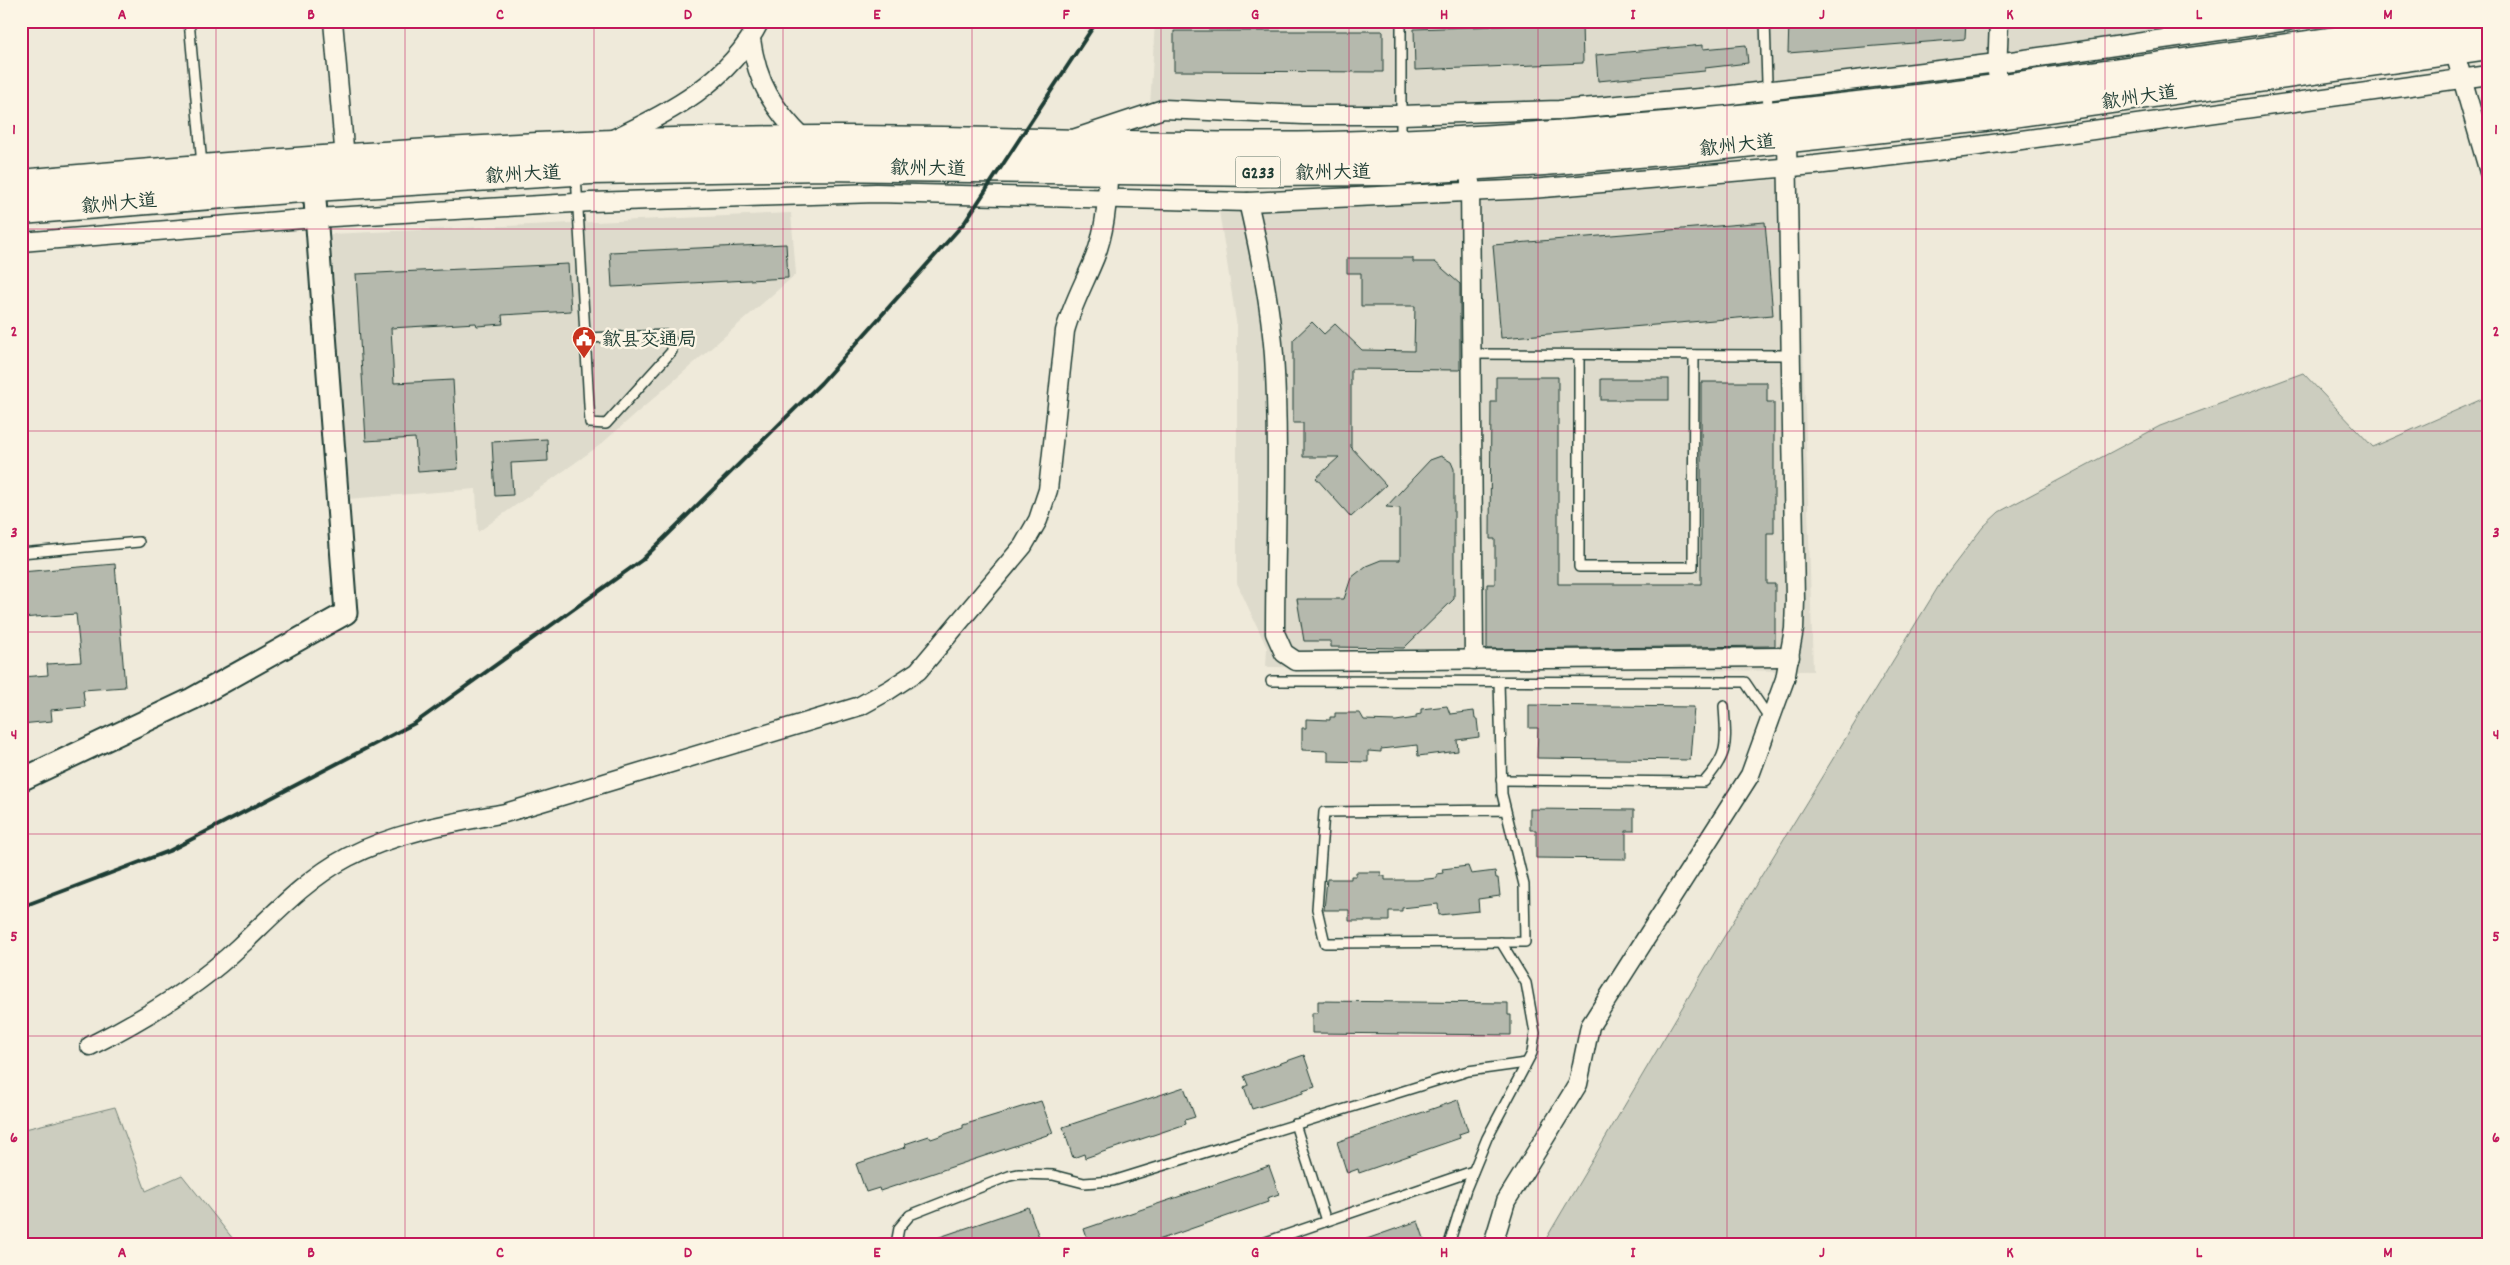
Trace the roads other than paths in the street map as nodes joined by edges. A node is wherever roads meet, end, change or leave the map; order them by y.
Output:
1 (189, 21) edge
2 (333, 21) edge
3 (760, 21) edge
4 (1401, 21) edge
5 (1765, 21) edge
6 (1999, 21) edge
7 (2288, 21) edge
8 (2474, 21) edge
9 (751, 39) junction
10 (2489, 45) edge
11 (2454, 50) junction
12 (2489, 75) edge
13 (1996, 76) junction
14 (2462, 78) junction
15 (1768, 103) junction
16 (1401, 115) junction
17 (1787, 139) junction
18 (805, 140) junction
19 (604, 143) junction
20 (1061, 143) junction
21 (1401, 144) junction
22 (344, 158) junction
23 (1470, 166) junction
24 (202, 168) junction
25 (1788, 168) junction
26 (576, 170) junction
27 (1108, 170) junction
28 (2489, 172) edge
29 (21, 184) edge
30 (314, 186) junction
31 (1470, 193) junction
32 (1108, 198) junction
33 (578, 202) junction
34 (1248, 202) junction
35 (21, 210) edge
36 (316, 218) junction
37 (21, 242) edge
38 (585, 338) junction
39 (1471, 354) junction
40 (1579, 354) junction
41 (1694, 354) junction
42 (1791, 354) junction
43 (139, 542) dead end
44 (21, 553) edge
45 (1790, 657) junction
46 (1474, 660) junction
47 (1270, 681) dead end
48 (1499, 682) junction
49 (1724, 706) dead end
50 (1771, 720) junction
51 (21, 780) edge
52 (1501, 780) junction
53 (1505, 810) junction
54 (1501, 942) junction
55 (90, 1046) dead end
56 (1526, 1064) junction
57 (1295, 1124) junction
58 (1473, 1171) junction
59 (1326, 1222) junction
60 (896, 1244) edge
61 (1260, 1244) edge
62 (1449, 1244) edge
63 (1493, 1244) edge

1 - 24 lane
2 - 22 street
3 - 9 street
4 - 16 lane
5 - 15 lane
6 - 13 street
7 - 13 street
8 - 13 highway, 歙州大道 / G233
9 - 18 street
9 - 19 street
10 - 11 highway, 歙州大道 / G233
11 - 14 street
11 - 17 highway, 歙州大道 / G233
12 - 14 street
13 - 15 highway, 歙州大道 / G233
14 - 25 street
14 - 28 street
15 - 16 street
15 - 21 highway, 歙州大道 / G233
16 - 20 street
16 - 21 lane
17 - 23 highway, 歙州大道 / G233
17 - 25 street
18 - 19 highway, 歙州大道 / G233
18 - 20 highway, 歙州大道 / G233
19 - 22 highway, 歙州大道 / G233
20 - 21 highway, 歙州大道 / G233
22 - 24 highway, 歙州大道 / G233
23 - 27 highway, 歙州大道 / G233
23 - 31 street
24 - 29 highway, 歙州大道 / G233
25 - 31 street
25 - 42 street
26 - 27 highway, 歙州大道 / G233
26 - 30 highway, 歙州大道 / G233
26 - 33 lane
27 - 32 street
30 - 35 highway, 歙州大道 / G233
30 - 36 street
31 - 34 street
31 - 39 street
32 - 33 street
32 - 34 street
32 - 55 street
33 - 36 street
33 - 38 lane
34 - 46 street
36 - 37 street
36 - 51 street
38 - 38 lane
39 - 40 lane
39 - 46 street
40 - 41 lane
40 - 41 lane
41 - 42 lane
42 - 45 street
43 - 44 lane
45 - 46 street
45 - 50 street
47 - 48 lane
48 - 50 lane
48 - 52 lane
49 - 52 lane
50 - 63 street
52 - 53 lane
53 - 54 lane
53 - 54 lane
54 - 56 lane
56 - 57 lane
56 - 58 lane
57 - 59 lane
57 - 60 lane
58 - 59 lane
58 - 62 lane
59 - 61 lane

